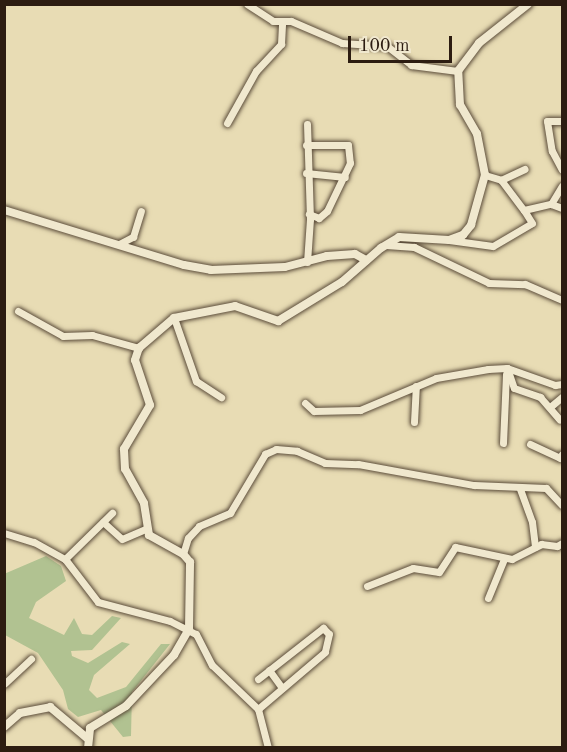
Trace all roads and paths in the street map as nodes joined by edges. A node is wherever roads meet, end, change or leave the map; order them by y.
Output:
1 (247, 4) edge
2 (528, 4) edge
3 (282, 22) junction
4 (458, 71) junction
5 (562, 121) edge
6 (227, 123) dead end
7 (307, 124) dead end
8 (306, 145) junction
9 (525, 169) dead end
10 (562, 170) edge
11 (306, 174) junction
12 (485, 175) junction
13 (345, 177) junction
14 (501, 180) junction
15 (562, 186) edge
16 (551, 204) junction
17 (562, 208) edge
18 (4, 210) edge
19 (524, 210) junction
20 (141, 211) dead end
21 (309, 214) junction
22 (450, 240) junction
23 (119, 244) junction
24 (386, 245) junction
25 (366, 260) junction
26 (307, 262) junction
27 (562, 300) edge
28 (18, 311) dead end
29 (174, 318) junction
30 (139, 348) junction
31 (507, 368) junction
32 (559, 384) edge
33 (416, 386) junction
34 (562, 396) edge
35 (221, 397) dead end
36 (305, 403) dead end
37 (550, 408) junction
38 (560, 420) dead end
39 (414, 422) dead end
40 (503, 443) dead end
41 (530, 444) dead end
42 (562, 454) edge
43 (520, 489) junction
44 (562, 506) edge
45 (112, 513) dead end
46 (103, 522) junction
47 (146, 530) junction
48 (4, 533) edge
49 (562, 543) edge
50 (535, 547) junction
51 (183, 554) junction
52 (65, 559) junction
53 (504, 559) junction
54 (367, 586) dead end
55 (488, 598) dead end
56 (189, 629) junction
57 (31, 659) dead end
58 (269, 670) junction
59 (258, 679) dead end
60 (4, 684) edge
61 (282, 688) junction
62 (258, 709) junction
63 (4, 727) edge
64 (87, 738) junction
65 (88, 747) edge
66 (268, 747) edge

1 - 3 street
2 - 4 street
3 - 4 street
3 - 6 street
4 - 12 street
5 - 10 street
7 - 8 street
8 - 11 street
8 - 13 street
9 - 14 street
11 - 13 street
11 - 21 street
12 - 14 street
12 - 22 street
13 - 21 street
14 - 19 street
15 - 16 street
16 - 17 street
16 - 19 street
18 - 23 street
19 - 22 street
20 - 23 street
21 - 26 street
22 - 24 street
23 - 26 street
24 - 25 street
24 - 27 street
25 - 26 street
25 - 29 street
28 - 30 street
29 - 30 street
29 - 35 street
30 - 47 street
31 - 32 street
31 - 33 street
31 - 37 street
31 - 40 street
32 - 34 street
33 - 36 street
33 - 39 street
34 - 37 street
37 - 38 street
41 - 42 street
43 - 44 street
43 - 50 street
43 - 51 street
45 - 46 street
46 - 47 street
46 - 52 street
47 - 51 street
48 - 52 street
49 - 50 street
50 - 53 street
51 - 56 street
52 - 56 street
53 - 54 street
53 - 55 street
56 - 62 street
56 - 64 street
57 - 60 street
58 - 59 street
58 - 61 street
58 - 61 street
61 - 62 street
62 - 66 street
63 - 64 street
64 - 65 street

